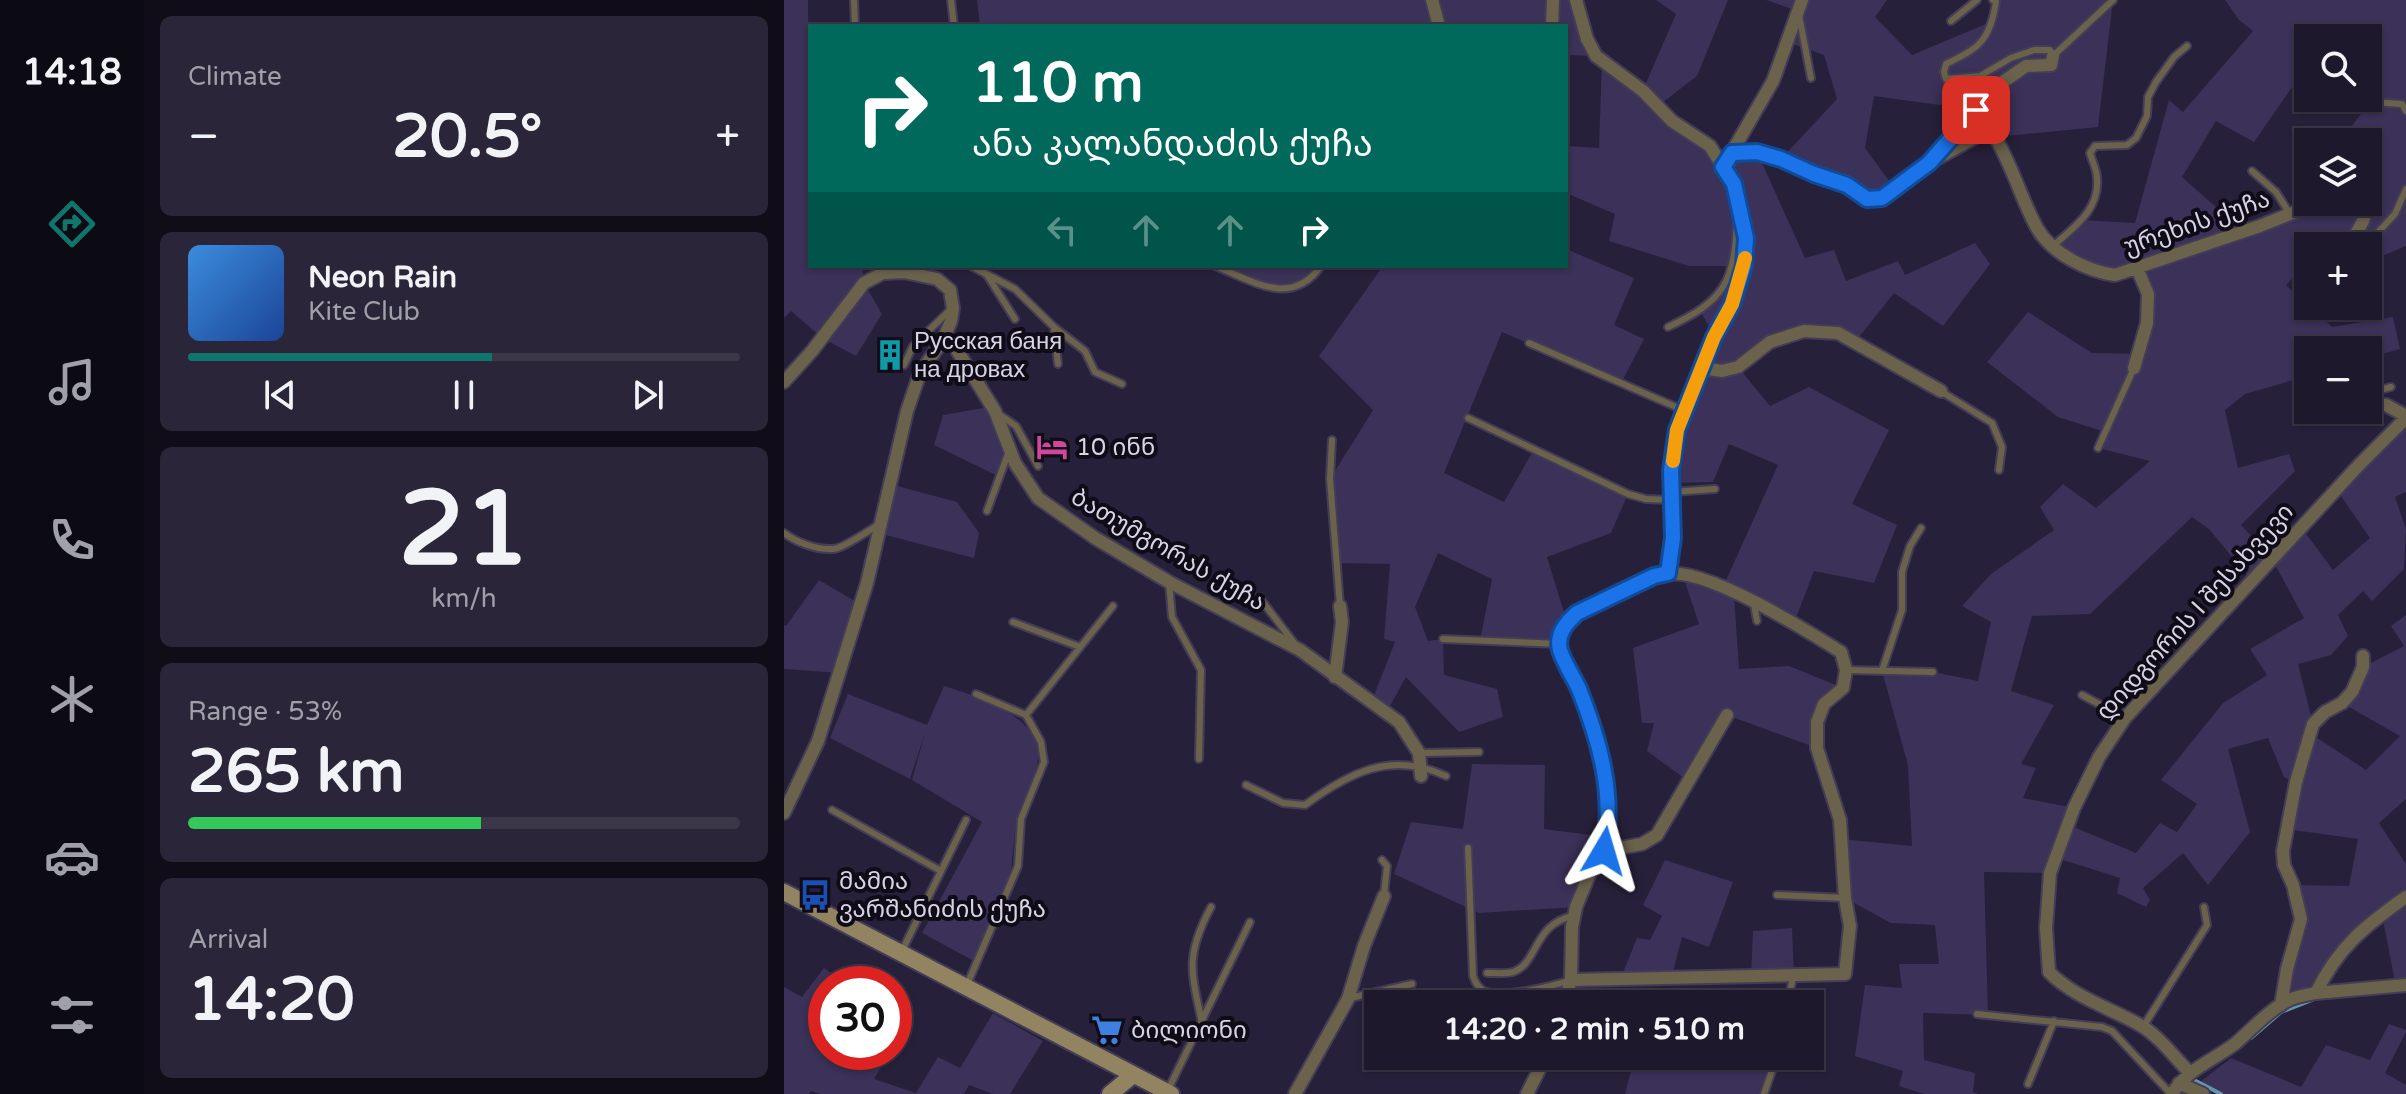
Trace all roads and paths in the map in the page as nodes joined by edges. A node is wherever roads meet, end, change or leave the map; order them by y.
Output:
1 (854, 0) edge
2 (951, 0) edge
3 (1432, 0) edge
4 (1553, 0) edge
5 (1576, 0) edge
6 (1977, 0) edge
7 (2113, 0) edge
8 (1996, 1) edge
9 (1800, 6) edge
10 (1951, 21) dead end
11 (855, 24) edge
12 (954, 24) edge
13 (1438, 24) edge
14 (1552, 24) edge
15 (2187, 46) dead end
16 (2053, 56) junction
17 (1811, 78) dead end
18 (2382, 103) edge
19 (2406, 111) edge
20 (1732, 153) junction
21 (1929, 163) junction
22 (1723, 167) junction
23 (2252, 171) dead end
24 (2406, 189) edge
25 (1737, 199) junction
26 (2294, 212) edge
27 (2290, 214) junction
28 (2378, 232) edge
29 (2053, 246) junction
30 (976, 268) edge
31 (1220, 268) edge
32 (1320, 268) edge
33 (2137, 268) junction
34 (895, 269) edge
35 (985, 272) junction
36 (953, 308) junction
37 (1015, 319) dead end
38 (1054, 327) junction
39 (1668, 327) dead end
40 (943, 340) junction
41 (1529, 343) dead end
42 (1058, 364) dead end
43 (904, 365) dead end
44 (1702, 368) junction
45 (2134, 368) joint
46 (784, 382) edge
47 (1122, 384) dead end
48 (2391, 387) dead end
49 (2382, 389) edge
50 (1941, 391) joint
51 (2382, 405) edge
52 (995, 411) junction
53 (1685, 411) junction
54 (2406, 417) edge
55 (1468, 418) dead end
56 (1332, 440) dead end
57 (2098, 448) dead end
58 (1009, 451) junction
59 (1038, 466) dead end
60 (1999, 470) dead end
61 (1715, 489) dead end
62 (1672, 496) junction
63 (987, 511) dead end
64 (880, 525) junction
65 (1921, 528) dead end
66 (784, 533) edge
67 (1668, 573) junction
68 (1169, 582) junction
69 (1259, 597) dead end
70 (1754, 604) junction
71 (1113, 606) dead end
72 (1340, 606) joint
73 (1757, 621) dead end
74 (1013, 622) dead end
75 (1443, 639) dead end
76 (1560, 644) junction
77 (1080, 647) junction
78 (1300, 650) junction
79 (2363, 656) dead end
80 (1846, 670) junction
81 (1882, 671) junction
82 (1933, 672) dead end
83 (1335, 677) junction
84 (976, 694) dead end
85 (2082, 695) dead end
86 (1026, 715) junction
87 (1727, 715) dead end
88 (2125, 718) junction
89 (1479, 752) dead end
90 (1199, 759) dead end
91 (1420, 765) junction
92 (1446, 776) dead end
93 (1246, 785) dead end
94 (832, 810) dead end
95 (784, 813) edge
96 (966, 820) dead end
97 (1468, 848) dead end
98 (1604, 851) junction
99 (1382, 860) dead end
100 (941, 871) junction
101 (784, 892) edge
102 (1777, 895) dead end
103 (1384, 896) joint
104 (2406, 897) edge
105 (1845, 898) junction
106 (1211, 907) dead end
107 (2204, 907) dead end
108 (1574, 916) junction
109 (1250, 922) dead end
110 (901, 953) junction
111 (1487, 973) dead end
112 (1794, 976) junction
113 (1571, 980) junction
114 (1412, 984) dead end
115 (2406, 985) edge
116 (966, 987) junction
117 (1568, 990) edge
118 (1791, 990) edge
119 (2316, 993) junction
120 (1348, 999) junction
121 (2281, 1005) junction
122 (1977, 1014) dead end
123 (2054, 1021) junction
124 (1202, 1023) junction
125 (2143, 1027) junction
126 (1539, 1070) edge
127 (1772, 1070) edge
128 (2190, 1073) junction
129 (1133, 1075) junction
130 (2028, 1084) dead end
131 (2174, 1090) edge
132 (1169, 1093) edge
133 (1110, 1094) edge
134 (1295, 1094) edge
135 (1527, 1094) edge
136 (1764, 1094) edge
137 (2203, 1094) edge

1 - 11 lane
2 - 12 lane
3 - 13 street
4 - 14 street
5 - 22 street
6 - 10 lane
7 - 16 lane
8 - 16 lane
9 - 17 lane
9 - 20 street
15 - 29 lane
16 - 21 street, ურეხის ქუჩა
18 - 19 lane
20 - 21 street, ურეხის ქუჩა
20 - 22 street
21 - 29 street, ურეხის ქუჩა
22 - 25 street
23 - 27 lane
24 - 28 lane
25 - 39 lane
25 - 44 street
26 - 27 street, ურეხის ქუჩა
27 - 33 street, ურეხის ქუჩა
29 - 33 street, ურეხის ქუჩა
30 - 35 lane
31 - 32 lane
33 - 45 street
34 - 36 street
34 - 46 street
35 - 37 lane
35 - 38 lane
36 - 40 street
36 - 43 lane
38 - 42 lane
38 - 47 lane
40 - 52 street, ბათუმგორას ქუჩა
40 - 64 street
41 - 53 lane
44 - 50 street
44 - 53 street
45 - 57 lane
48 - 49 lane
50 - 60 lane
51 - 54 street
52 - 58 street, ბათუმგორას ქუჩა
52 - 59 lane
53 - 62 street
54 - 88 street, დიდგორის I შესახვევი
55 - 62 lane
56 - 72 lane
58 - 63 lane
58 - 68 street, ბათუმგორას ქუჩა
61 - 62 lane
62 - 67 street
64 - 66 lane
64 - 95 street
65 - 81 lane
67 - 70 street
67 - 76 street
68 - 78 street, ბათუმგორას ქუჩა
68 - 90 lane
69 - 78 lane
70 - 73 lane
70 - 80 street
71 - 77 lane
72 - 83 street
74 - 77 lane
75 - 76 lane
76 - 98 street
77 - 86 lane
78 - 83 street, ბათუმგორას ქუჩა
79 - 121 street
80 - 81 lane
80 - 105 street
81 - 82 lane
83 - 91 street, ბათუმგორას ქუჩა
84 - 86 lane
85 - 88 lane
86 - 116 lane
87 - 98 street
88 - 125 street, დიდგორის I შესახვევი
89 - 91 lane
91 - 92 lane
91 - 93 lane
94 - 100 lane
96 - 100 lane
97 - 113 lane
98 - 108 street
99 - 103 lane
100 - 110 lane
101 - 110 street
102 - 105 lane
103 - 120 street
104 - 119 street
105 - 112 street
106 - 124 lane
107 - 125 lane
108 - 111 lane
108 - 113 street
109 - 124 lane
110 - 116 street
112 - 113 street
112 - 118 lane
113 - 117 street
114 - 120 lane
115 - 119 street
116 - 129 street
119 - 121 street
120 - 134 street
121 - 128 street
122 - 123 lane
123 - 130 lane
123 - 131 lane
124 - 132 lane
125 - 128 street, დიდგორის I შესახვევი
126 - 135 street
127 - 136 lane
128 - 131 street
129 - 132 street
129 - 133 street
131 - 137 street

